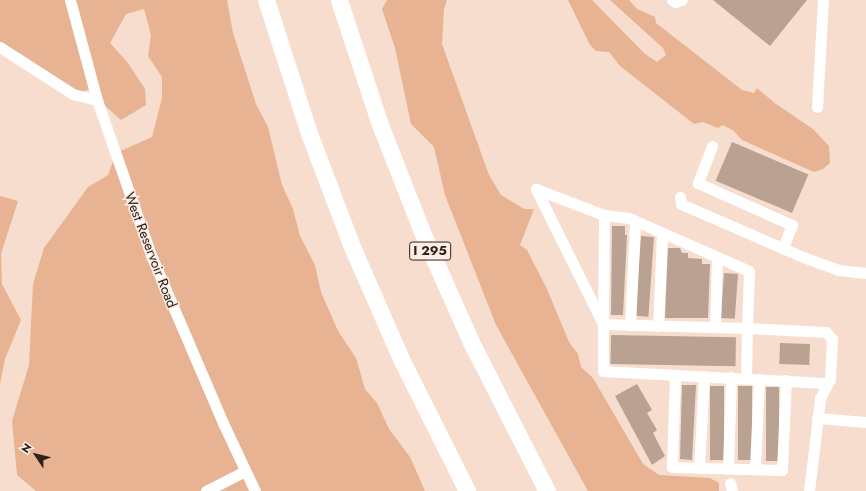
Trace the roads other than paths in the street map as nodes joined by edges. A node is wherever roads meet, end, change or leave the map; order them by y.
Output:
1 (70, 0) edge
2 (266, 0) edge
3 (339, 0) edge
4 (672, 0) edge
5 (682, 0) edge
6 (823, 0) edge
7 (0, 47) edge
8 (97, 100) junction
9 (817, 107) dead end
10 (712, 146) dead end
11 (680, 197) dead end
12 (604, 215) junction
13 (635, 221) junction
14 (662, 233) junction
15 (784, 247) junction
16 (717, 257) junction
17 (866, 273) edge
18 (603, 324) junction
19 (630, 325) junction
20 (658, 326) junction
21 (715, 327) junction
22 (747, 328) junction
23 (675, 375) junction
24 (704, 376) junction
25 (731, 377) junction
26 (746, 378) junction
27 (759, 378) junction
28 (786, 380) junction
29 (828, 383) junction
30 (817, 418) junction
31 (866, 422) edge
32 (699, 468) junction
33 (728, 468) junction
34 (755, 469) junction
35 (245, 471) junction
36 (206, 491) edge
37 (255, 491) edge
38 (467, 491) edge
39 (547, 491) edge
40 (809, 491) edge

1 - 8 street, West Reservoir Road
2 - 38 highway
3 - 39 highway, I 295
4 - 5 street
6 - 9 street
7 - 8 street
8 - 35 street, West Reservoir Road
10 - 15 street
11 - 15 street
12 - 13 street
12 - 18 street
12 - 18 street
13 - 14 street
13 - 19 street
14 - 16 street
14 - 20 street
15 - 17 street
16 - 21 street
16 - 22 street
18 - 19 street
18 - 23 street
19 - 20 street
20 - 21 street
21 - 22 street
22 - 26 street
22 - 29 street
23 - 24 street
23 - 32 street
24 - 25 street
24 - 32 street
25 - 26 street
25 - 33 street
26 - 27 street
27 - 28 street
27 - 34 street
28 - 29 street
28 - 34 street
29 - 30 street
30 - 31 street
30 - 40 street
32 - 33 street
33 - 34 street
35 - 36 street
35 - 37 street, West Reservoir Road

